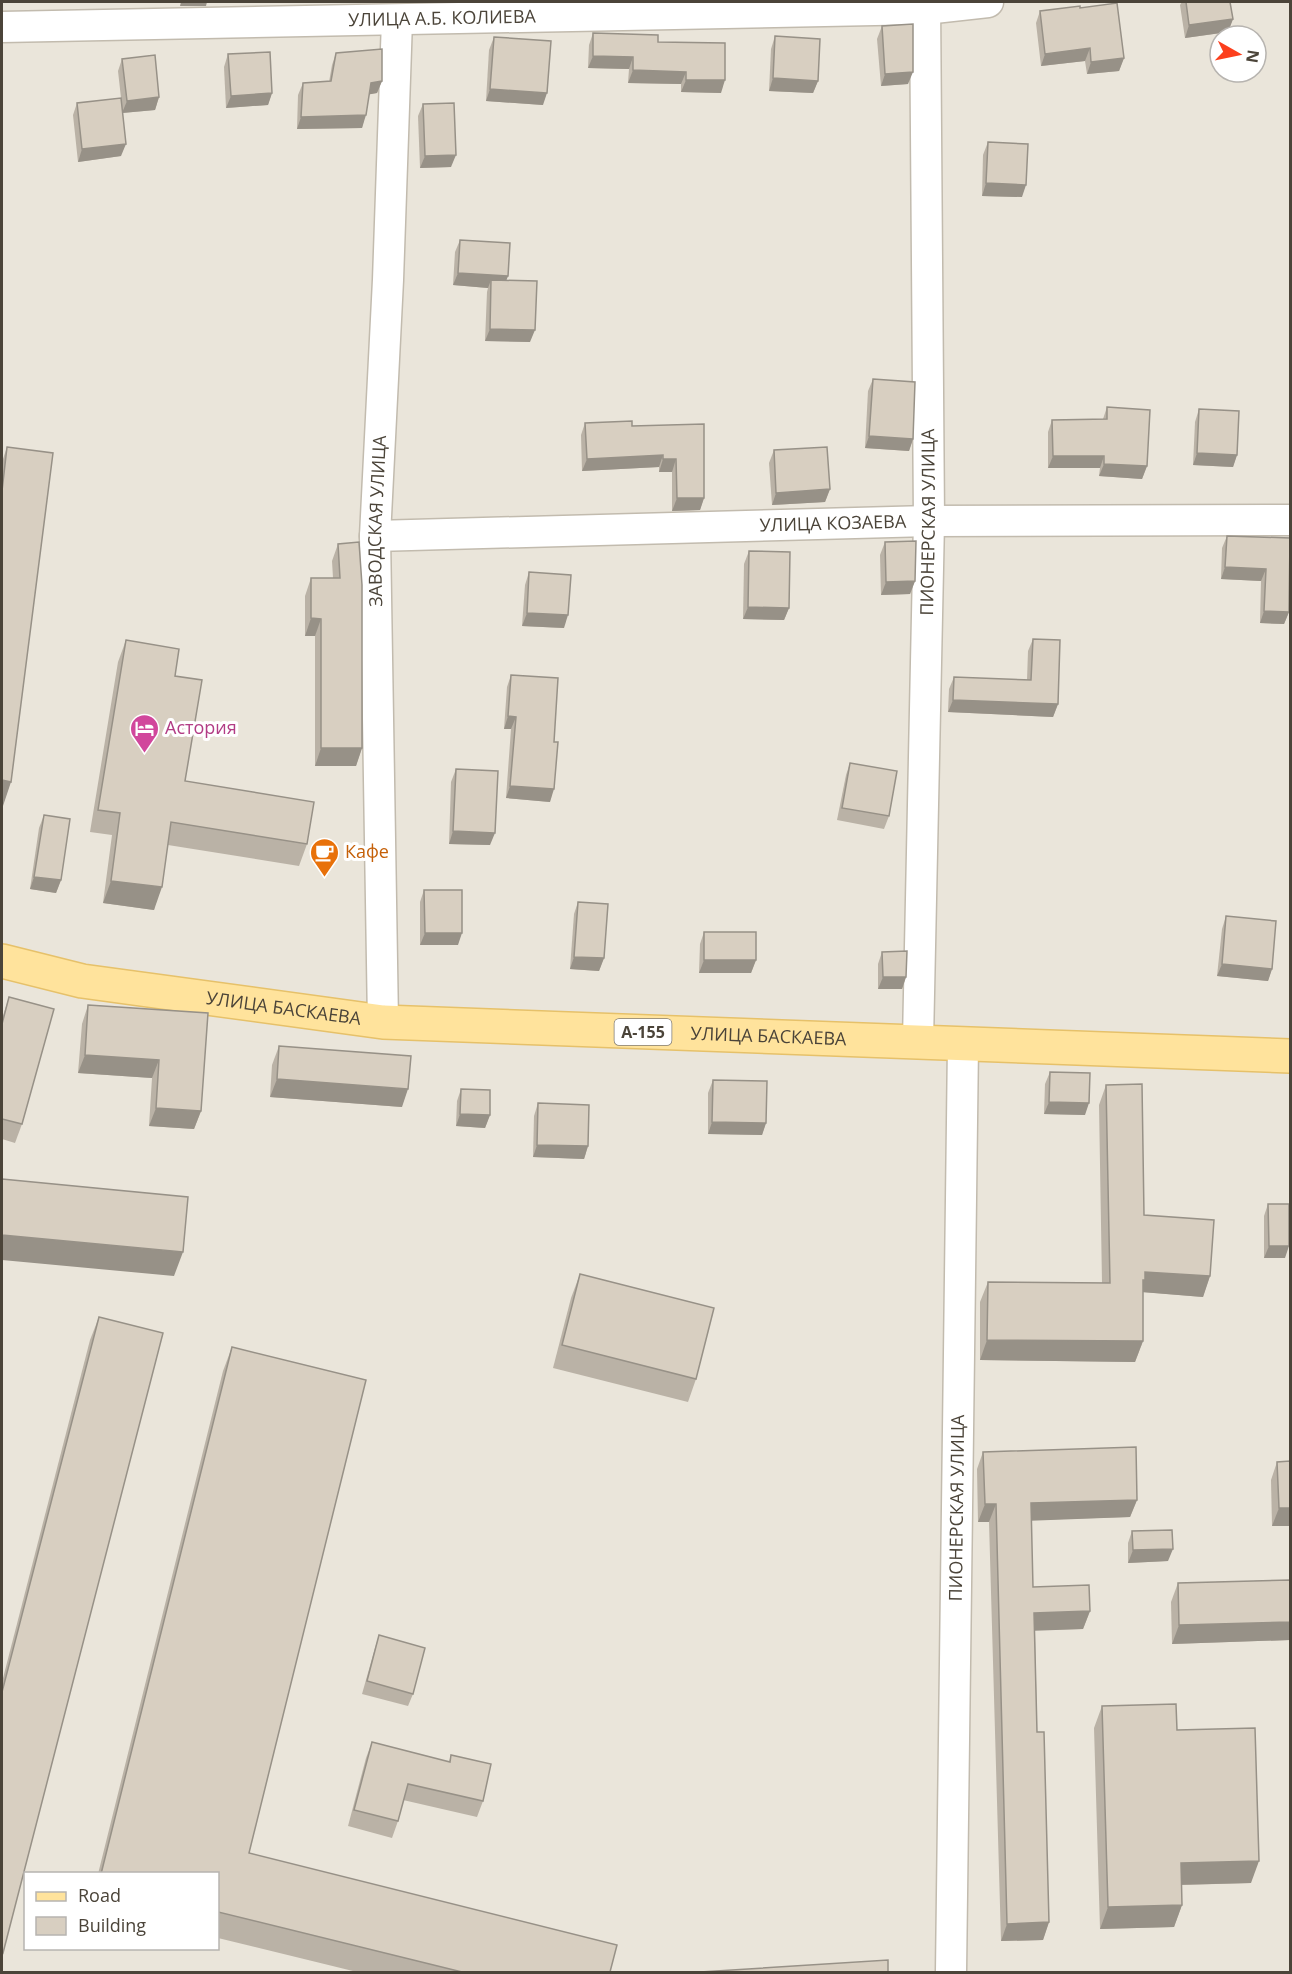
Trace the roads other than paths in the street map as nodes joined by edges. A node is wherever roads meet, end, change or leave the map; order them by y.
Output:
1 (988, 2) edge
2 (925, 5) edge
3 (431, 11) edge
4 (398, 20) junction
5 (2, 27) edge
6 (1290, 520) edge
7 (929, 521) junction
8 (375, 536) junction
9 (2, 961) edge
10 (383, 1022) junction
11 (918, 1041) junction
12 (963, 1044) junction
13 (1290, 1056) edge
14 (951, 1972) edge

1 - 2 street, УЛИЦА А.Б. КОЛИЕВА
2 - 3 street, УЛИЦА А.Б. КОЛИЕВА
2 - 7 street, ПИОНЕРСКАЯ УЛИЦА
3 - 4 street, УЛИЦА А.Б. КОЛИЕВА
4 - 5 street, УЛИЦА А.Б. КОЛИЕВА
4 - 8 street, ЗАВОДСКАЯ УЛИЦА
6 - 7 street, УЛИЦА КОЗАЕВА
7 - 8 street, УЛИЦА КОЗАЕВА
7 - 11 street, ПИОНЕРСКАЯ УЛИЦА
8 - 10 street, ЗАВОДСКАЯ УЛИЦА
9 - 10 main road, УЛИЦА БАСКАЕВА / А-155
10 - 11 main road, УЛИЦА БАСКАЕВА / А-155
11 - 12 main road, УЛИЦА БАСКАЕВА / А-155
12 - 13 main road, УЛИЦА БАСКАЕВА / А-155
12 - 14 street, ПИОНЕРСКАЯ УЛИЦА

